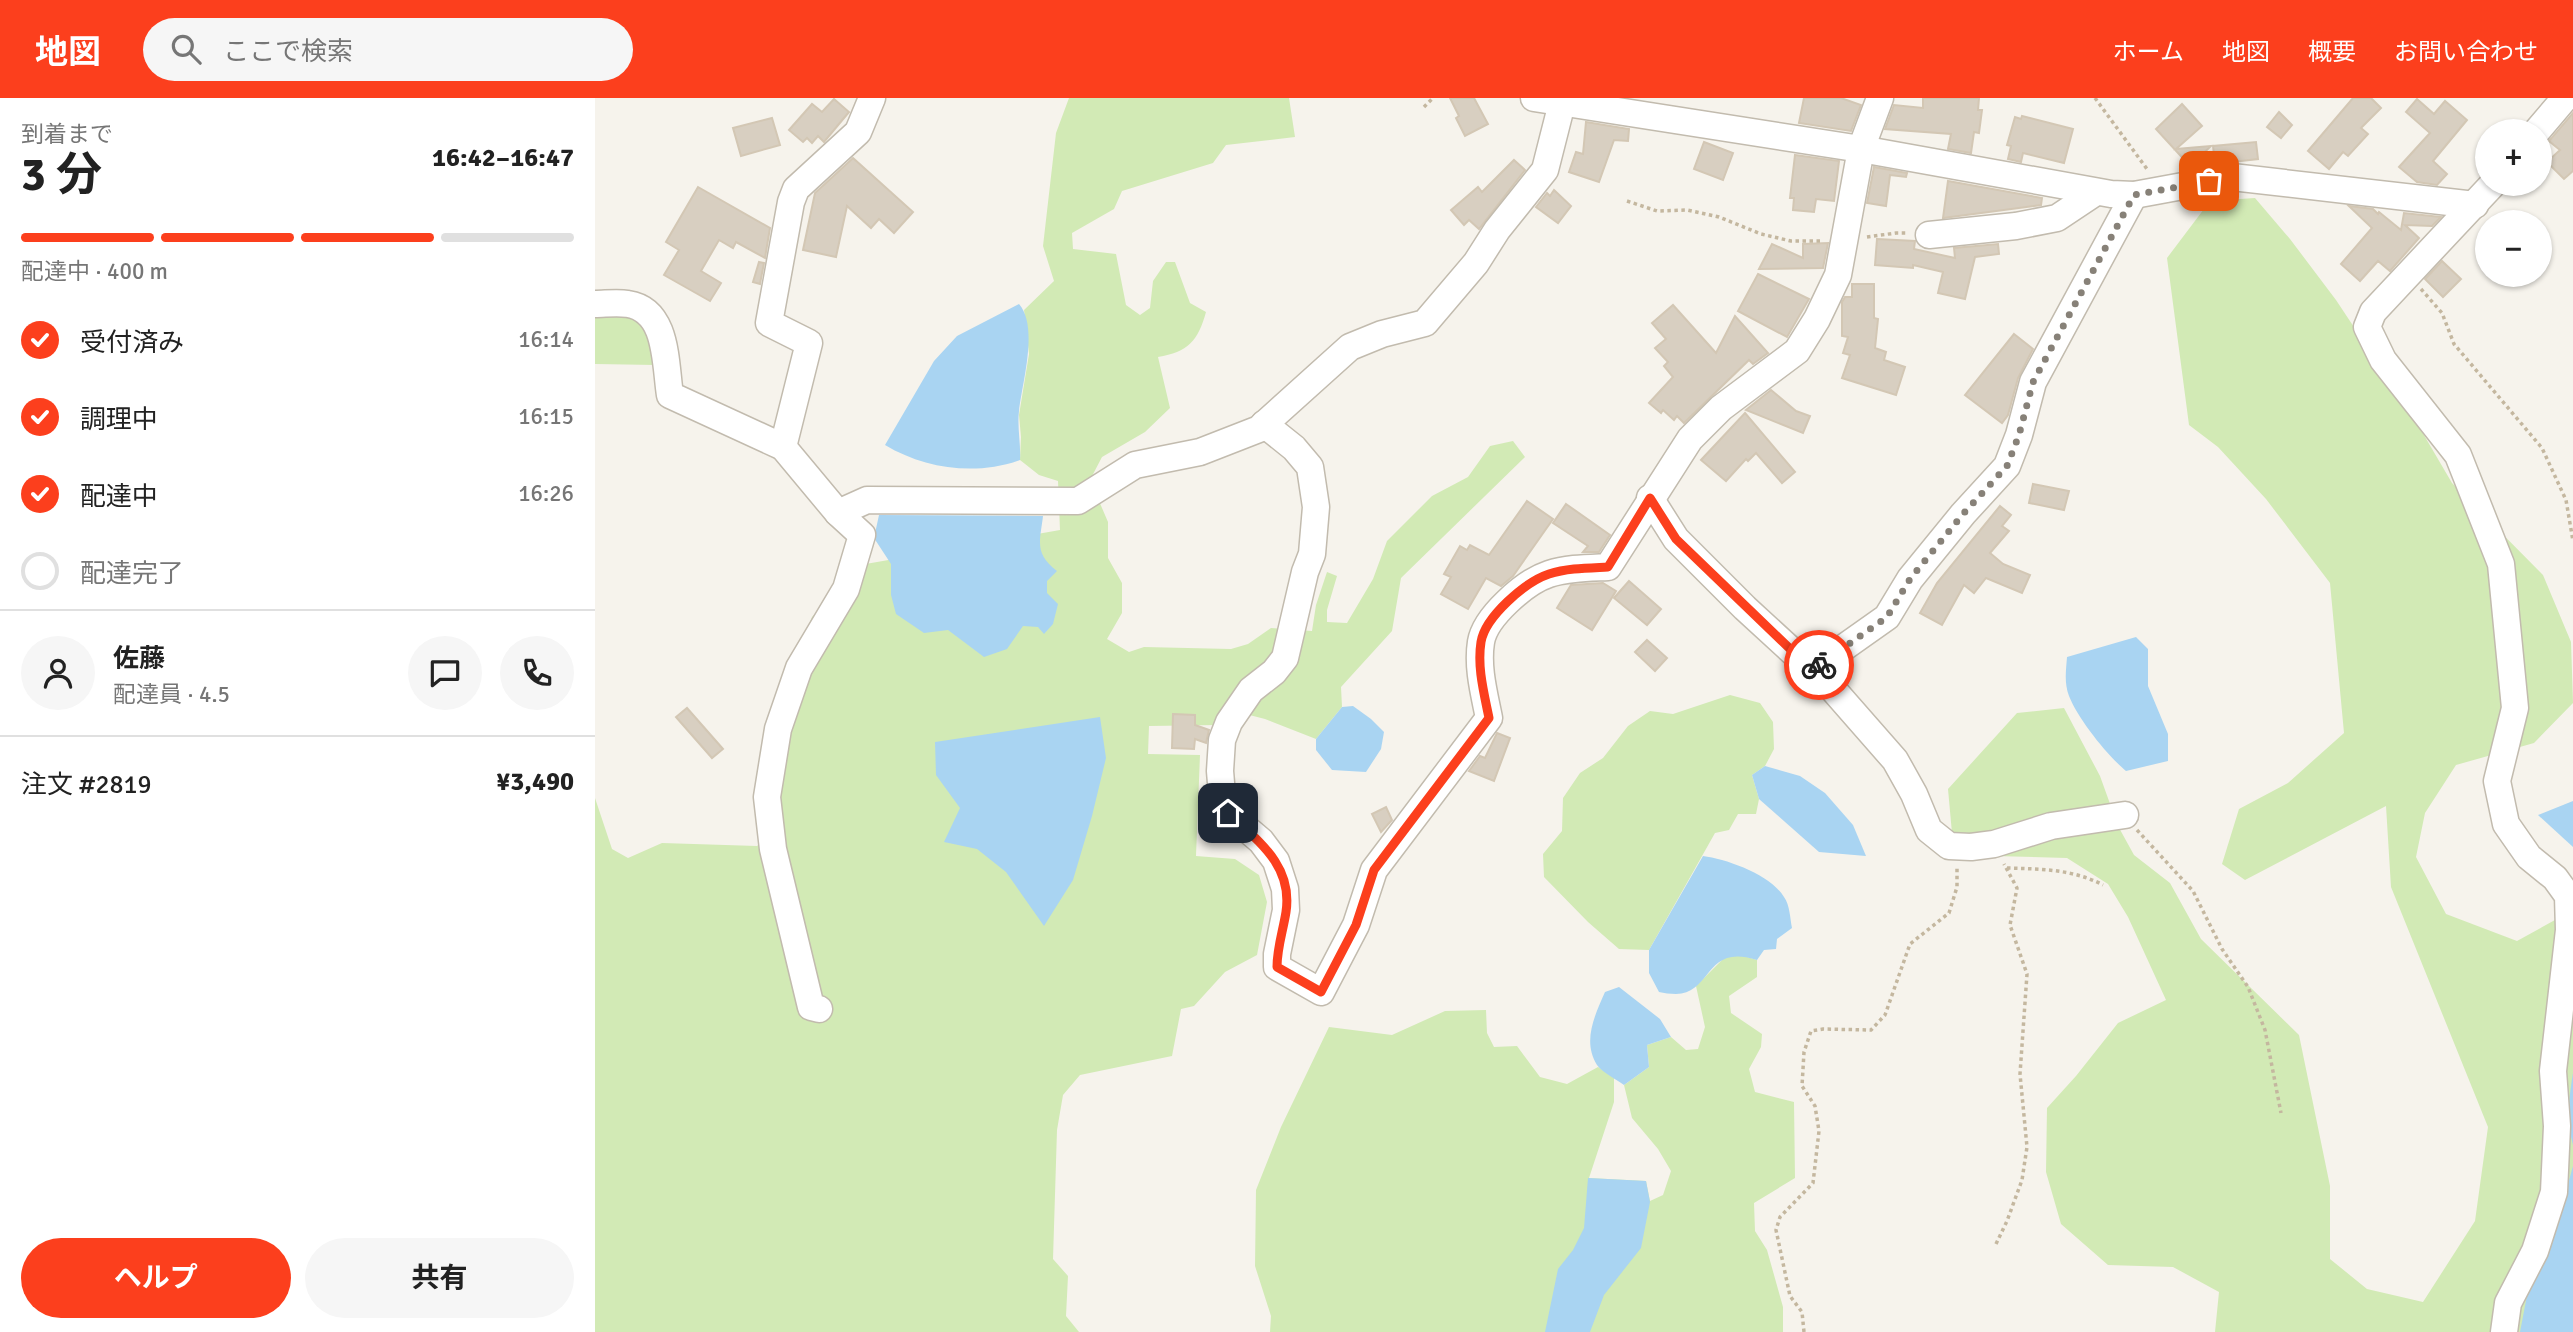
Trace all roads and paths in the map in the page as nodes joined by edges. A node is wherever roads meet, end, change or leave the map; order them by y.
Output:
1 (872, 98) edge
2 (1433, 98) edge
3 (1534, 98) edge
4 (1880, 98) edge
5 (2095, 98) edge
6 (2565, 98) edge
7 (1562, 103) junction
8 (1424, 107) dead end
9 (2547, 119) edge
10 (1861, 149) junction
11 (2163, 190) junction
12 (2096, 192) junction
13 (2134, 195) junction
14 (2483, 196) edge
15 (1627, 201) dead end
16 (2476, 205) junction
17 (1929, 235) joint
18 (1844, 241) junction
19 (2408, 275) junction
20 (595, 304) edge
21 (1264, 424) junction
22 (783, 447) junction
23 (1650, 498) junction
24 (838, 513) junction
25 (2573, 541) edge
26 (1812, 670) junction
27 (2125, 815) joint
28 (1994, 844) junction
29 (1957, 846) junction
30 (2007, 869) junction
31 (2103, 885) dead end
32 (818, 1009) dead end
33 (2281, 1112) dead end
34 (1996, 1244) dead end
35 (1804, 1332) edge
36 (2504, 1332) edge

1 - 22 street
2 - 8 path
3 - 7 street
4 - 10 street
5 - 11 path
6 - 9 street
7 - 10 street
7 - 21 street
10 - 12 street
10 - 18 street
11 - 13 street
11 - 16 street
12 - 13 street
12 - 17 street
13 - 26 street
14 - 16 street
15 - 18 path
16 - 19 street
17 - 18 path
18 - 23 street
19 - 25 path
19 - 36 street
20 - 22 street
21 - 23 street
21 - 24 street
22 - 24 street
23 - 26 street
24 - 32 street
26 - 29 street
27 - 28 street
27 - 33 path
28 - 29 street
28 - 30 path
29 - 35 path
30 - 31 path
30 - 34 path

